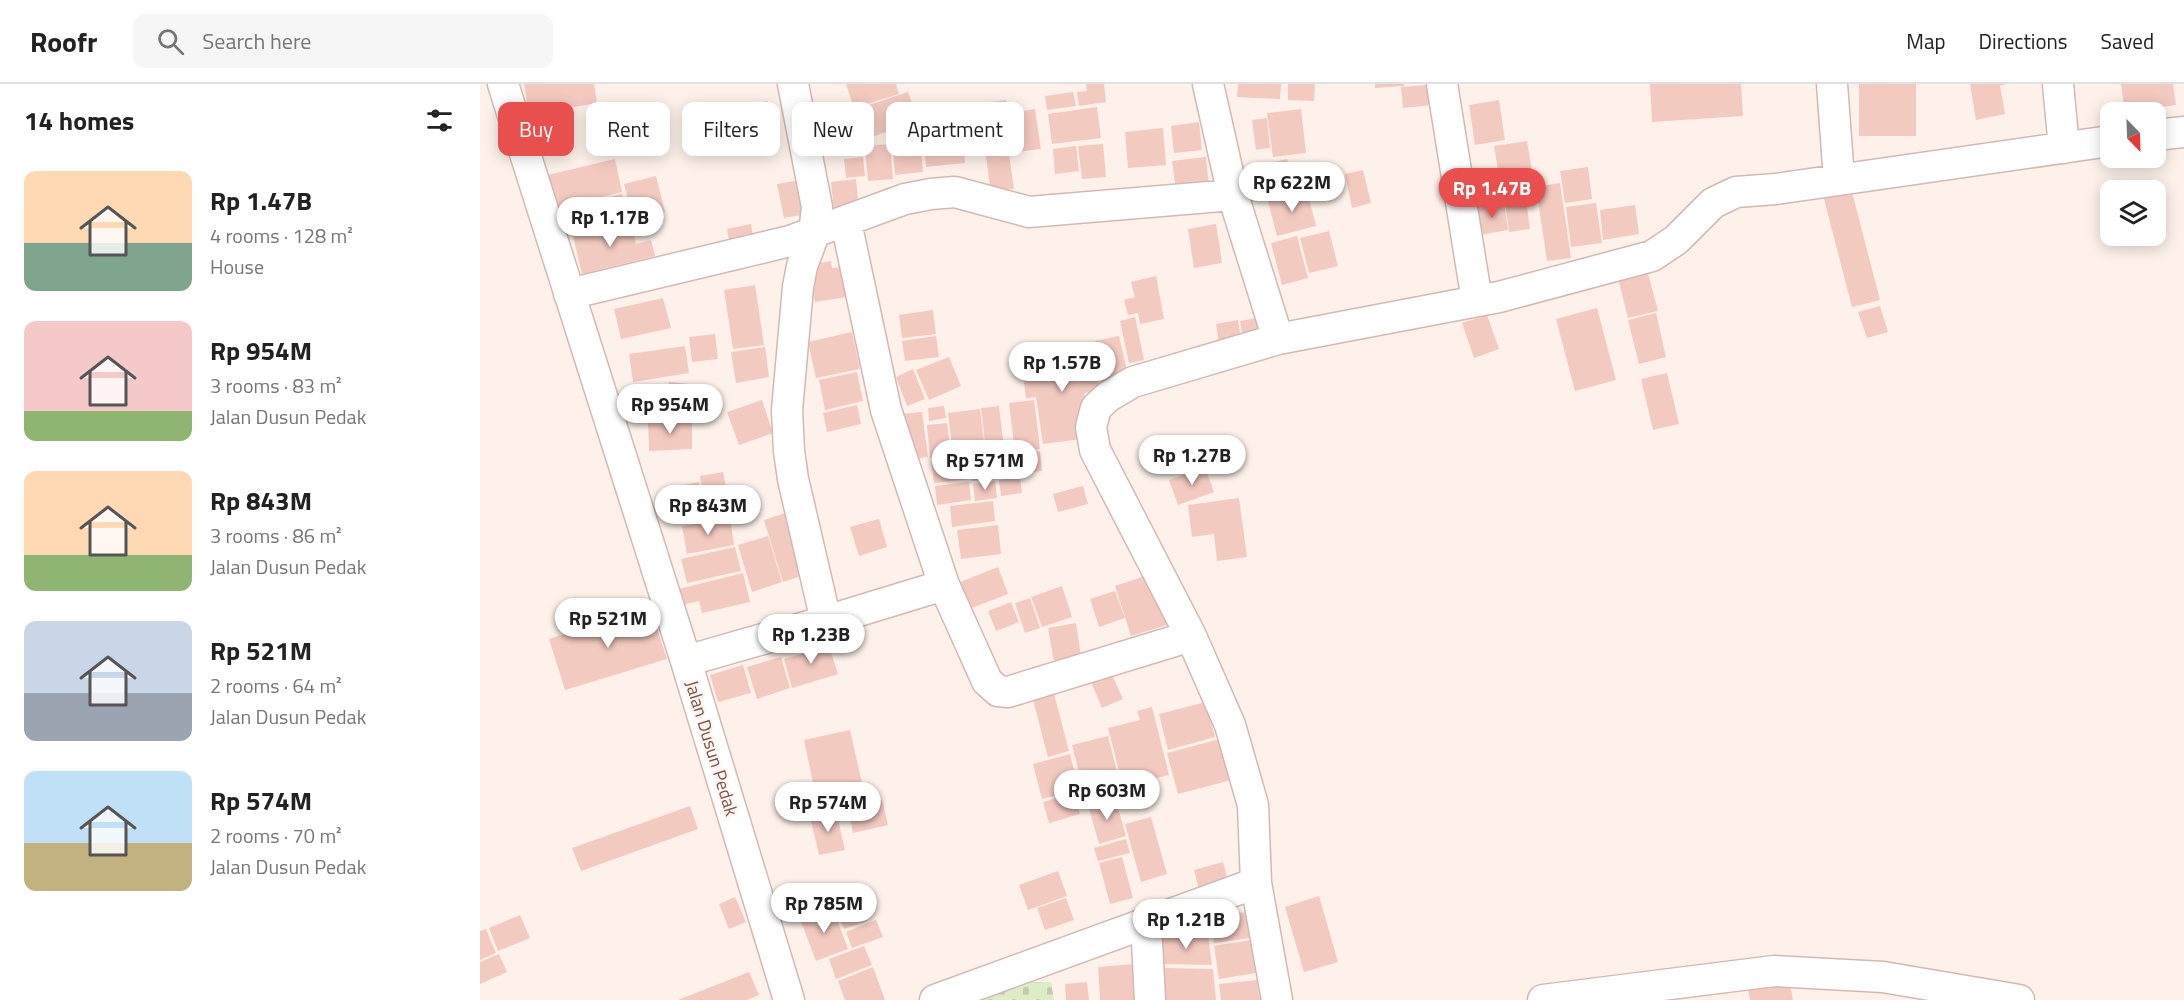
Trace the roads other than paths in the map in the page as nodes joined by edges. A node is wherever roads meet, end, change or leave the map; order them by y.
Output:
1 (503, 84) edge
2 (793, 84) edge
3 (1208, 84) edge
4 (1442, 84) edge
5 (1832, 84) edge
6 (2058, 84) edge
7 (2184, 132) edge
8 (2166, 134) edge
9 (2100, 143) edge
10 (2064, 148) junction
11 (1839, 179) junction
12 (1233, 195) junction
13 (846, 222) junction
14 (814, 234) junction
15 (569, 294) junction
16 (1477, 301) junction
17 (1278, 339) junction
18 (944, 585) junction
19 (826, 621) junction
20 (1191, 636) junction
21 (686, 661) junction
22 (1256, 883) junction
23 (1146, 922) junction
24 (789, 1000) edge
25 (935, 1000) edge
26 (1150, 1000) edge
27 (1277, 1000) edge
28 (1543, 1000) edge
29 (2019, 1000) edge

1 - 15 street, Jalan Dusun Pedak
2 - 14 street
3 - 12 street
4 - 16 street
5 - 11 street
6 - 10 street
7 - 8 street
9 - 10 street
10 - 11 street
11 - 16 street
12 - 13 street
12 - 17 street
13 - 14 street
13 - 18 street
14 - 15 street
14 - 19 street
15 - 21 street, Jalan Dusun Pedak
16 - 17 street
17 - 20 street
18 - 19 street
18 - 20 street
19 - 21 street
20 - 22 street
21 - 24 street, Jalan Dusun Pedak
22 - 23 street
22 - 27 street
23 - 25 street
23 - 26 street
28 - 29 street

